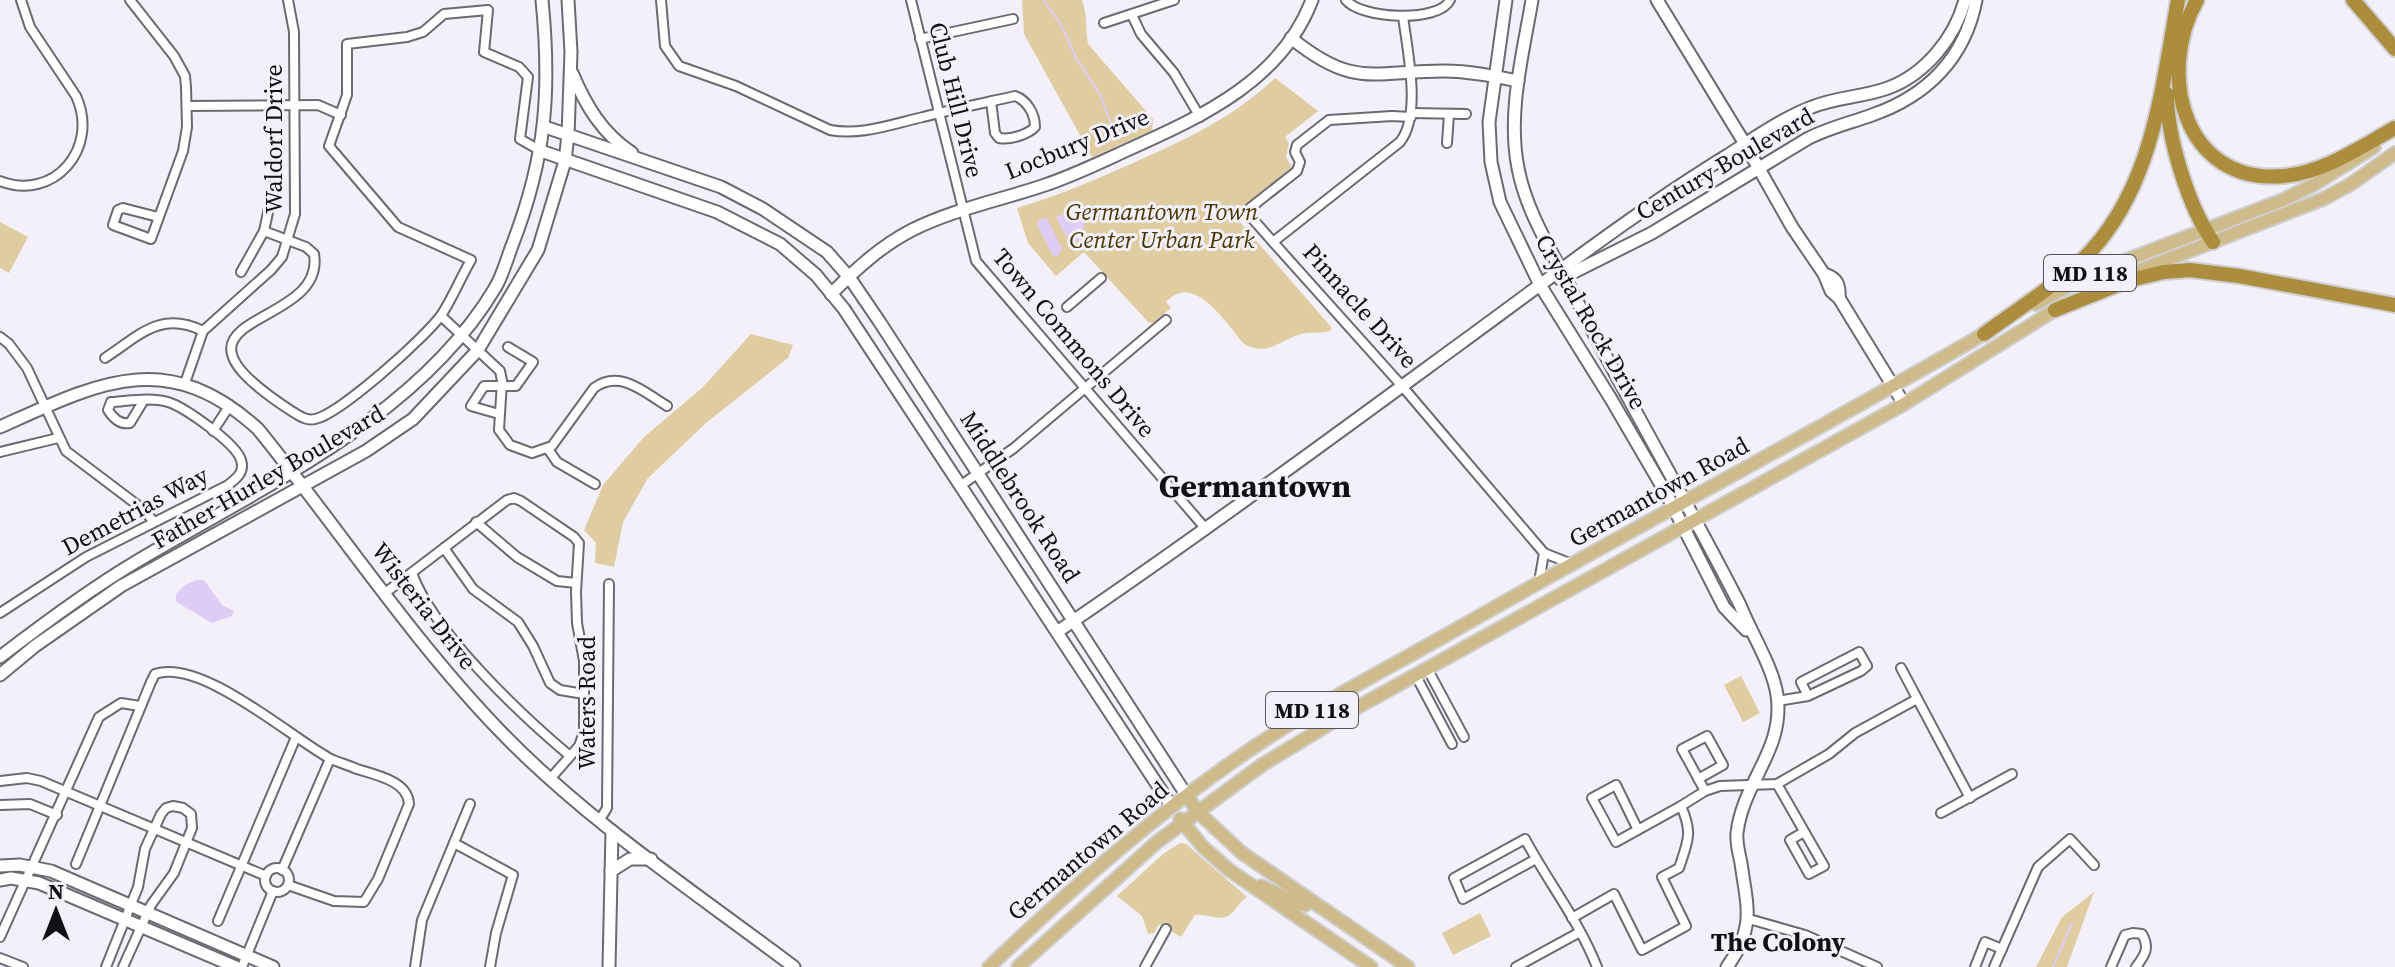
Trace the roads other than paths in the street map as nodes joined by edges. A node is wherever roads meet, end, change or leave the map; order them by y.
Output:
1 (21, 0) edge
2 (130, 0) edge
3 (288, 0) edge
4 (542, 0) edge
5 (568, 0) edge
6 (661, 0) edge
7 (911, 0) edge
8 (1174, 0) edge
9 (1312, 0) edge
10 (1346, 0) edge
11 (1450, 0) edge
12 (1506, 0) edge
13 (1532, 0) edge
14 (1657, 0) edge
15 (1965, 0) edge
16 (1976, 0) edge
17 (2178, 0) edge
18 (2197, 0) edge
19 (2353, 0) edge
20 (2366, 0) edge
21 (1132, 15) junction
22 (1403, 16) junction
23 (1013, 19) dead end
24 (1104, 23) dead end
25 (1291, 38) junction
26 (920, 39) junction
27 (2395, 42) edge
28 (2395, 49) edge
29 (2166, 65) junction
30 (570, 68) junction
31 (1409, 73) junction
32 (1494, 76) junction
33 (1518, 81) junction
34 (991, 101) junction
35 (295, 105) junction
36 (187, 106) junction
37 (938, 113) junction
38 (1449, 114) junction
39 (1466, 114) dead end
40 (341, 115) junction
41 (1411, 115) junction
42 (1200, 117) junction
43 (523, 119) junction
44 (545, 127) junction
45 (2395, 129) edge
46 (568, 135) junction
47 (1447, 143) dead end
48 (1745, 144) junction
49 (541, 151) junction
50 (2395, 153) edge
51 (565, 161) junction
52 (646, 163) junction
53 (1759, 167) junction
54 (275, 180) dead end
55 (0, 181) edge
56 (963, 210) junction
57 (158, 217) junction
58 (264, 231) junction
59 (2209, 236) junction
60 (289, 240) junction
61 (1273, 242) junction
62 (241, 272) dead end
63 (1563, 273) junction
64 (849, 277) junction
65 (1101, 278) dead end
66 (1540, 285) junction
67 (831, 294) junction
68 (2395, 305) edge
69 (1067, 307) dead end
70 (2055, 310) junction
71 (441, 316) junction
72 (1166, 320) dead end
73 (203, 331) junction
74 (1984, 334) junction
75 (462, 335) junction
76 (0, 337) edge
77 (508, 347) dead end
78 (478, 350) junction
79 (105, 358) dead end
80 (185, 383) junction
81 (502, 386) junction
82 (1402, 386) junction
83 (1894, 387) junction
84 (1085, 390) junction
85 (144, 400) dead end
86 (1904, 404) junction
87 (230, 405) junction
88 (46, 406) junction
89 (667, 406) dead end
90 (499, 414) junction
91 (0, 427) edge
92 (213, 431) junction
93 (58, 438) junction
94 (548, 449) junction
95 (0, 452) edge
96 (291, 471) junction
97 (978, 473) junction
98 (595, 484) dead end
99 (960, 486) junction
100 (304, 487) junction
101 (1679, 506) junction
102 (153, 521) junction
103 (1696, 521) junction
104 (476, 522) junction
105 (1205, 528) junction
106 (1683, 528) junction
107 (444, 548) junction
108 (1544, 553) junction
109 (1572, 564) junction
110 (412, 573) junction
111 (1539, 582) junction
112 (576, 583) junction
113 (609, 584) dead end
114 (385, 593) junction
115 (0, 613) edge
116 (1074, 620) junction
117 (1057, 632) junction
118 (1752, 636) junction
119 (0, 657) edge
120 (1901, 668) dead end
121 (1422, 673) junction
122 (0, 675) edge
123 (584, 694) junction
124 (1808, 696) junction
125 (1917, 699) junction
126 (1777, 701) junction
127 (140, 706) junction
128 (296, 737) junction
129 (1464, 737) dead end
130 (1452, 744) dead end
131 (570, 756) junction
132 (330, 759) junction
133 (2012, 774) dead end
134 (550, 779) junction
135 (1698, 779) junction
136 (0, 781) edge
137 (1777, 784) junction
138 (1750, 786) junction
139 (67, 791) junction
140 (1705, 791) junction
141 (1187, 796) junction
142 (1970, 798) junction
143 (470, 804) dead end
144 (0, 805) edge
145 (100, 805) junction
146 (1681, 806) junction
147 (1172, 807) junction
148 (1198, 812) junction
149 (1941, 813) dead end
150 (57, 815) junction
151 (599, 821) junction
152 (1183, 823) junction
153 (155, 828) junction
154 (1638, 830) junction
155 (612, 831) junction
156 (1804, 832) junction
157 (186, 842) junction
158 (454, 843) junction
159 (1536, 859) junction
160 (651, 860) junction
161 (76, 864) dead end
162 (242, 865) junction
163 (2094, 865) dead end
164 (0, 866) edge
165 (33, 866) junction
166 (282, 870) junction
167 (611, 871) junction
168 (266, 876) junction
169 (0, 880) edge
170 (27, 880) junction
171 (1250, 884) junction
172 (288, 885) junction
173 (273, 891) junction
174 (1311, 901) junction
175 (131, 906) junction
176 (147, 912) junction
177 (1572, 918) junction
178 (1749, 919) junction
179 (126, 920) junction
180 (218, 921) dead end
181 (141, 926) junction
182 (1166, 929) dead end
183 (1580, 932) junction
184 (0, 937) edge
185 (2002, 949) junction
186 (0, 958) edge
187 (241, 963) edge
188 (1730, 966) edge
189 (23, 967) edge
190 (106, 967) edge
191 (123, 967) edge
192 (273, 967) edge
193 (415, 967) edge
194 (490, 967) edge
195 (609, 967) edge
196 (794, 967) edge
197 (989, 967) edge
198 (1018, 967) edge
199 (1145, 967) edge
200 (1371, 967) edge
201 (1408, 967) edge
202 (1516, 967) edge
203 (1597, 967) edge
204 (1877, 967) edge
205 (1975, 967) edge
206 (1994, 967) edge
207 (2111, 967) edge
208 (2136, 967) edge

1 - 55 street
2 - 36 street
3 - 35 street, Waldorf Drive
4 - 44 street, Father Hurley Boulevard
5 - 30 street, Father Hurley Boulevard
6 - 37 street
7 - 26 street, Club Hill Drive
8 - 21 street
9 - 25 street, Locbury Drive
10 - 22 street
11 - 22 street
12 - 32 street, Crystal Rock Drive
13 - 33 street, Crystal Rock Drive
14 - 48 street
15 - 48 street, Century Boulevard
16 - 53 street, Century Boulevard
17 - 29 highway
18 - 45 highway
19 - 28 highway
20 - 27 highway
21 - 24 street
21 - 42 street
22 - 31 street
23 - 26 street
25 - 31 street
25 - 42 street, Locbury Drive
26 - 37 street, Club Hill Drive
29 - 59 highway
29 - 74 highway
30 - 46 street, Father Hurley Boulevard
30 - 52 street
31 - 32 street
31 - 41 street
32 - 33 street
32 - 66 street, Crystal Rock Drive
33 - 63 street, Crystal Rock Drive
34 - 34 street
34 - 37 street
35 - 36 street
35 - 40 street
35 - 60 street, Waldorf Drive
36 - 57 street
37 - 56 street, Club Hill Drive
38 - 39 street
38 - 41 street
38 - 47 street
40 - 43 street
40 - 71 street
41 - 61 street, Pinnacle Drive
41 - 61 street
42 - 56 street, Locbury Drive
43 - 44 street
43 - 49 street
44 - 46 street, Middlebrook Road
44 - 49 street, Father Hurley Boulevard
45 - 59 main road, Germantown Road / MD 118
46 - 51 street, Father Hurley Boulevard
46 - 52 street, Middlebrook Road
48 - 53 street
48 - 63 street, Century Boulevard
49 - 51 street, Middlebrook Road
49 - 75 street, Father Hurley Boulevard
50 - 59 main road, Germantown Road / MD 118
51 - 67 street, Middlebrook Road
51 - 78 street, Father Hurley Boulevard
52 - 64 street, Middlebrook Road
53 - 63 street, Century Boulevard
53 - 83 street
54 - 58 street
56 - 64 street, Locbury Drive
56 - 84 street, Town Commons Drive
57 - 57 street
58 - 60 street
58 - 62 street
59 - 70 main road, Germantown Road / MD 118
59 - 74 main road, Germantown Road / MD 118
60 - 71 street
60 - 73 street, Waldorf Drive
61 - 82 street, Pinnacle Drive
63 - 66 street, Century Boulevard
63 - 101 street, Crystal Rock Drive
64 - 67 street, Locbury Drive
64 - 97 street, Middlebrook Road
65 - 69 street
66 - 82 street, Century Boulevard
66 - 101 street, Crystal Rock Drive
67 - 99 street, Middlebrook Road
68 - 70 highway
70 - 86 main road, Germantown Road / MD 118
71 - 75 street
72 - 84 street
73 - 79 street
73 - 80 street, Waldorf Drive
74 - 83 main road, Germantown Road / MD 118
75 - 78 street
75 - 96 street, Father Hurley Boulevard
76 - 88 street
77 - 81 street
78 - 81 street
78 - 100 street, Father Hurley Boulevard
80 - 87 street, Wisteria Drive
80 - 88 street, Wisteria Drive
81 - 90 street
81 - 90 street
82 - 105 street, Century Boulevard
82 - 108 street, Pinnacle Drive
83 - 86 street
83 - 101 main road, Germantown Road / MD 118
84 - 97 street
84 - 105 street, Town Commons Drive
85 - 92 street, Demetrias Way
86 - 103 main road, Germantown Road / MD 118
87 - 92 street, Demetrias Way
87 - 96 street, Wisteria Drive
88 - 91 street, Wisteria Drive
88 - 93 street
89 - 94 street
90 - 94 street
92 - 102 street, Demetrias Way
93 - 95 street
93 - 102 street
94 - 98 street
96 - 100 street, Wisteria Drive
96 - 119 street, Father Hurley Boulevard
97 - 99 street
97 - 116 street, Middlebrook Road
99 - 117 street, Middlebrook Road
100 - 114 street, Wisteria Drive
100 - 122 street, Father Hurley Boulevard
101 - 103 street, Crystal Rock Drive
101 - 106 street, Crystal Rock Drive
101 - 109 main road, Germantown Road / MD 118
102 - 115 street, Demetrias Way
103 - 106 main road, Germantown Road / MD 118
103 - 118 street, Crystal Rock Drive
104 - 107 street
104 - 112 street
104 - 112 street
105 - 116 street, Century Boulevard
106 - 118 street, Crystal Rock Drive
106 - 121 main road, Germantown Road / MD 118
107 - 110 street
107 - 123 street
108 - 109 street, Pinnacle Drive
108 - 111 street
109 - 111 main road, Germantown Road / MD 118
110 - 114 street
110 - 131 street
111 - 141 main road, Germantown Road / MD 118
112 - 123 street
113 - 151 street, Waters Road
114 - 134 street, Wisteria Drive
116 - 117 street, Century Boulevard
116 - 141 street, Middlebrook Road
117 - 147 street, Middlebrook Road
118 - 126 street, Crystal Rock Drive
120 - 125 street
121 - 129 street
121 - 130 street
121 - 148 main road, Germantown Road / MD 118
123 - 131 street
124 - 124 street
124 - 126 street
125 - 137 street
125 - 142 street
126 - 138 street, Crystal Rock Drive
127 - 128 street
127 - 139 street
127 - 145 street
128 - 132 street
128 - 162 street
131 - 134 street
132 - 166 street
132 - 172 street
133 - 142 street
134 - 151 street, Wisteria Drive
135 - 135 street
135 - 140 street
136 - 139 street
137 - 138 street
137 - 156 street
138 - 140 street
138 - 178 street, Crystal Rock Drive
139 - 145 street
139 - 150 street
140 - 146 street
141 - 147 main road, Germantown Road / MD 118
141 - 148 main road, Middlebrook Road
142 - 149 street
143 - 158 street
144 - 150 street
145 - 153 street
145 - 161 street
146 - 154 street
146 - 177 street
147 - 152 main road, Middlebrook Road
147 - 197 main road, Germantown Road / MD 118
148 - 152 main road, Germantown Road / MD 118
148 - 174 main road, Middlebrook Road
150 - 165 street
151 - 155 street, Wisteria Drive
152 - 171 main road, Middlebrook Road
152 - 198 main road, Germantown Road / MD 118
153 - 157 street
153 - 157 street
153 - 175 street
154 - 154 street
155 - 160 street, Wisteria Drive
155 - 167 street
156 - 156 street
157 - 162 street
157 - 176 street
158 - 193 street
158 - 194 street
159 - 159 street
159 - 177 street
160 - 167 street
160 - 196 street, Wisteria Drive
162 - 168 street
162 - 180 street
163 - 185 street
164 - 165 street
165 - 170 street
165 - 175 street
166 - 168 street
166 - 172 street
167 - 195 street
168 - 173 street
169 - 170 street
170 - 179 street
170 - 184 street
171 - 174 main road
171 - 200 main road, Middlebrook Road
172 - 173 street
173 - 187 street
174 - 201 main road, Middlebrook Road
175 - 176 street
175 - 179 street
176 - 181 street
176 - 187 street
177 - 183 street
178 - 188 street
178 - 204 street
179 - 181 street
179 - 190 street
181 - 187 street
181 - 191 street
182 - 199 street
183 - 202 street
183 - 203 street
185 - 205 street
185 - 206 street
186 - 189 street
187 - 192 street
207 - 208 street

